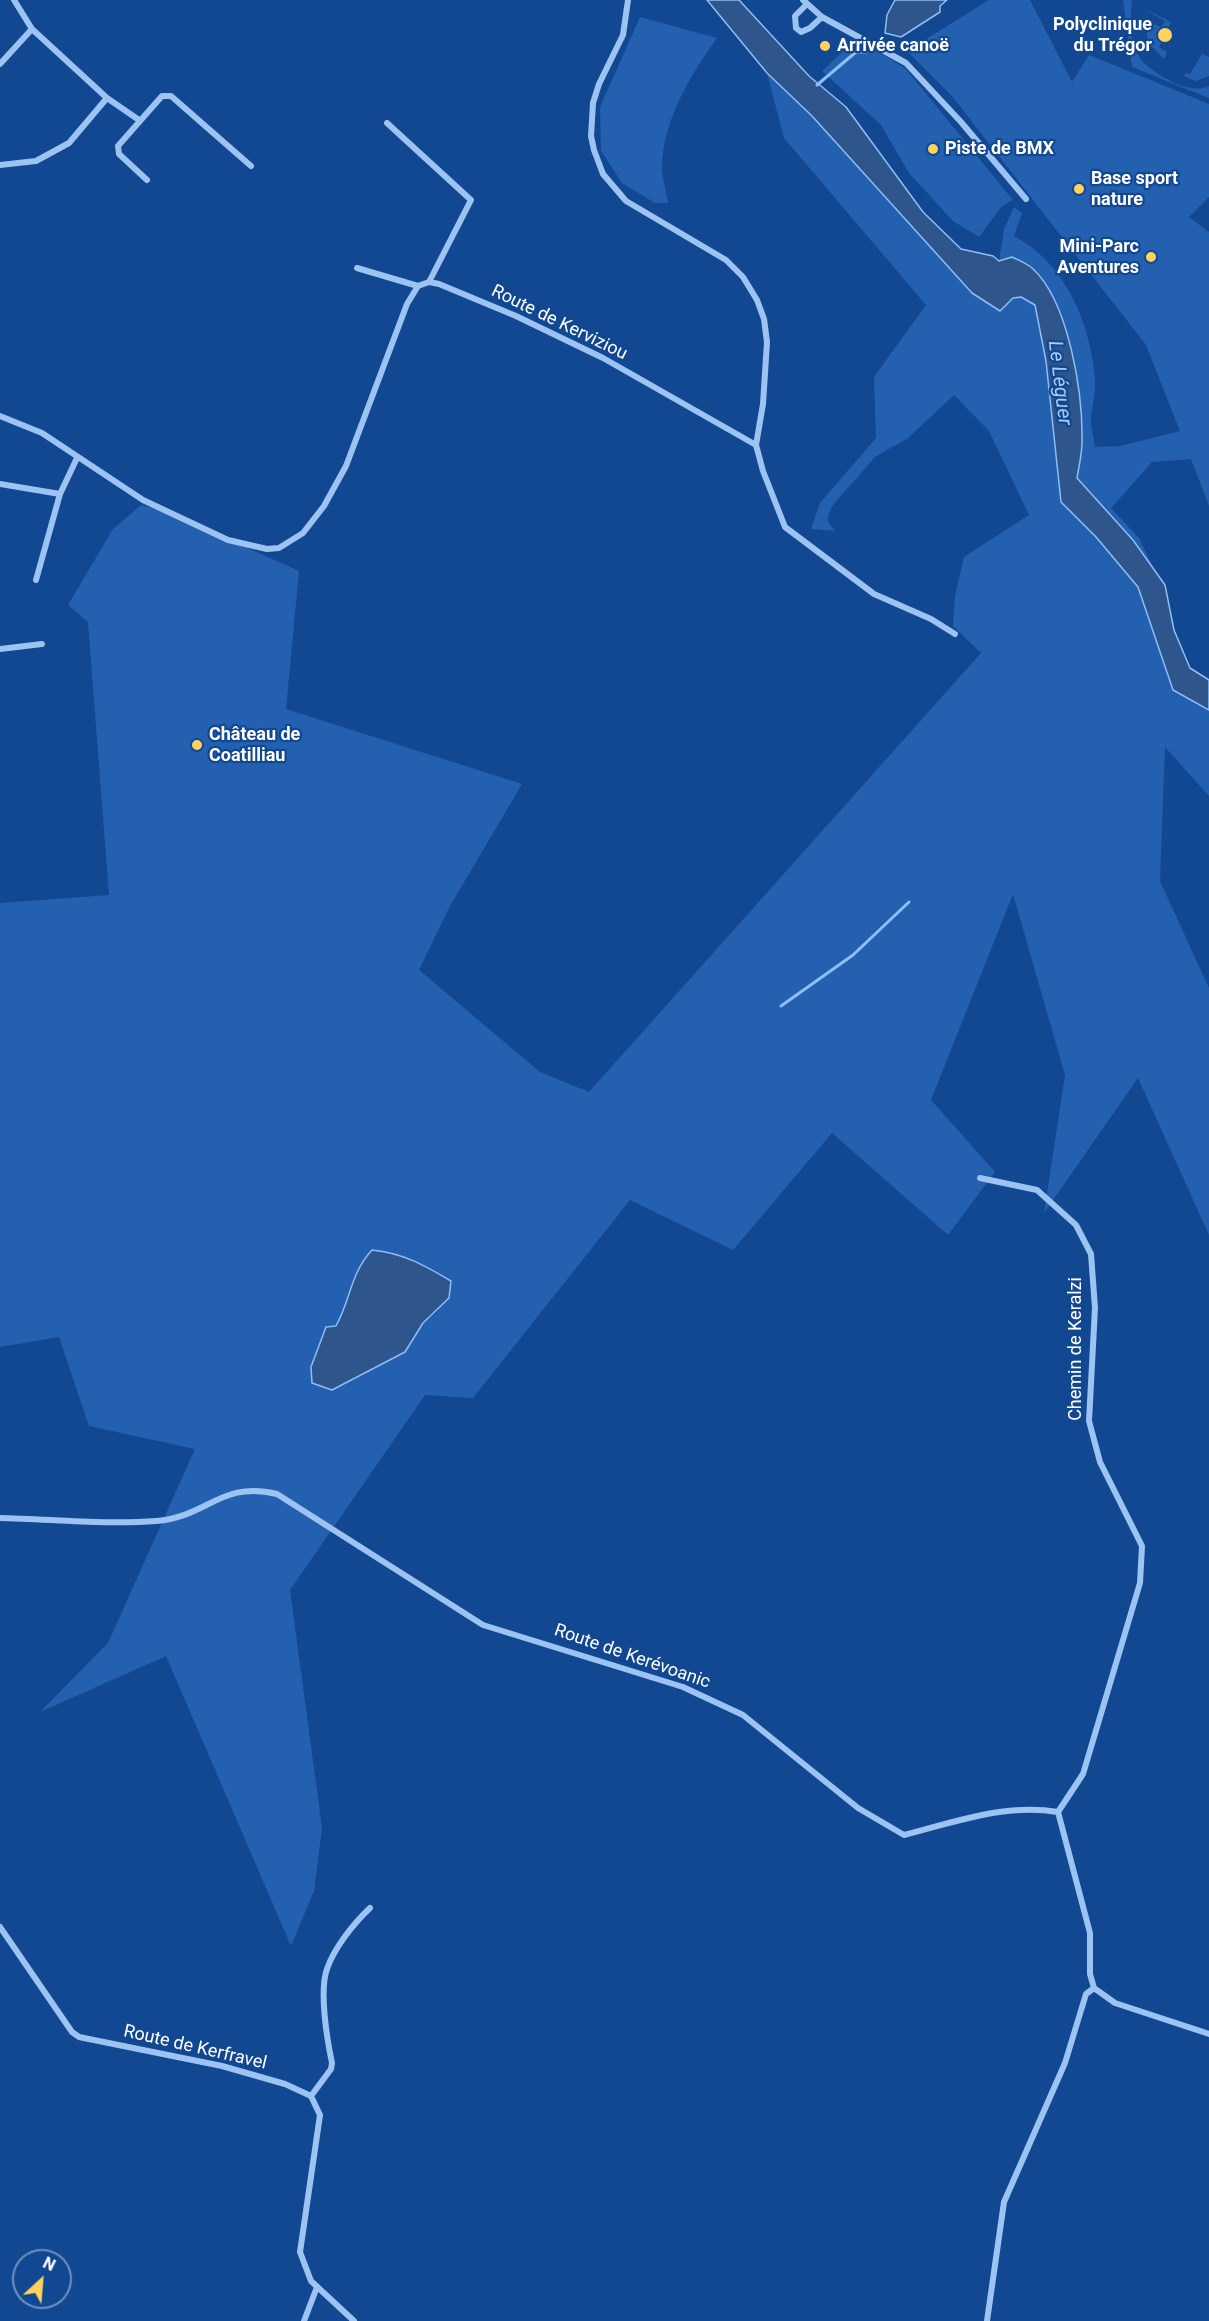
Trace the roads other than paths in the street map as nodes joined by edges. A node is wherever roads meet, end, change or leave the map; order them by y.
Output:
1 (14, 0) edge
2 (628, 0) edge
3 (805, 2) edge
4 (822, 17) junction
5 (32, 29) junction
6 (0, 64) edge
7 (107, 98) junction
8 (139, 120) junction
9 (387, 123) dead end
10 (0, 165) edge
11 (251, 166) dead end
12 (147, 180) dead end
13 (1026, 199) dead end
14 (357, 268) dead end
15 (429, 282) junction
16 (418, 286) junction
17 (0, 416) edge
18 (756, 445) junction
19 (77, 458) junction
20 (0, 484) edge
21 (60, 494) junction
22 (36, 580) dead end
23 (955, 634) dead end
24 (42, 644) dead end
25 (0, 649) edge
26 (980, 1178) dead end
27 (0, 1518) edge
28 (1058, 1812) junction
29 (370, 1908) dead end
30 (0, 1927) edge
31 (1094, 1988) junction
32 (1209, 2034) edge
33 (311, 2096) junction
34 (317, 2287) junction
35 (304, 2321) edge
36 (354, 2321) edge
37 (987, 2321) edge

1 - 5 street
2 - 18 street
3 - 4 street
3 - 4 street
4 - 13 street
5 - 6 street
5 - 7 street
7 - 8 street
7 - 10 street
8 - 11 street
8 - 12 street
9 - 15 street
14 - 16 street
15 - 16 street
15 - 18 street, Route de Kerviziou
16 - 19 street
17 - 19 street
18 - 23 street
19 - 21 street
20 - 21 street
21 - 22 street
24 - 25 street
26 - 28 street, Chemin de Keralzi
27 - 28 street, Route de Kerévoanic
28 - 31 street
29 - 33 street
30 - 33 street, Route de Kerfravel
31 - 32 street
31 - 37 street
33 - 34 street
34 - 35 street
34 - 36 street

